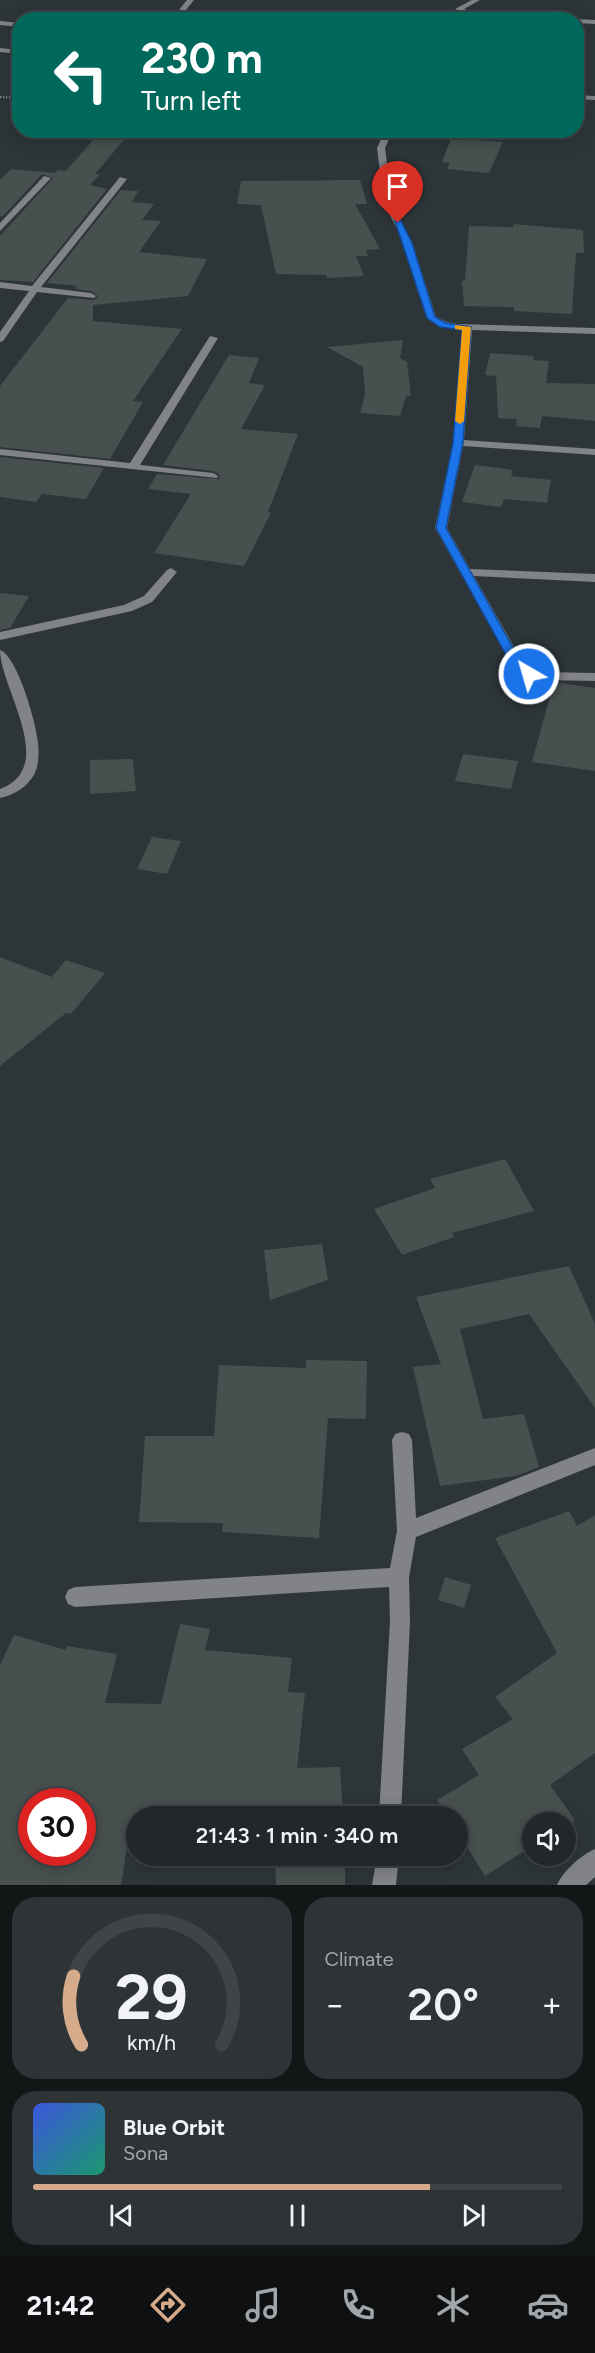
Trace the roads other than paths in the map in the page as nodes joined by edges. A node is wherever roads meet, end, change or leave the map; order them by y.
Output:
1 (191, 0) edge
2 (477, 0) edge
3 (181, 12) edge
4 (460, 12) edge
5 (385, 138) edge
6 (47, 178) dead end
7 (123, 179) dead end
8 (0, 228) edge
9 (0, 285) edge
10 (34, 289) junction
11 (91, 296) dead end
12 (467, 327) junction
13 (595, 331) edge
14 (213, 338) dead end
15 (0, 339) edge
16 (458, 443) junction
17 (0, 452) edge
18 (595, 452) edge
19 (133, 466) junction
20 (213, 476) dead end
21 (171, 572) dead end
22 (465, 572) junction
23 (595, 578) edge
24 (0, 636) edge
25 (0, 654) edge
26 (595, 677) edge
27 (0, 794) edge
28 (402, 1440) dead end
29 (595, 1456) edge
30 (407, 1531) junction
31 (399, 1577) junction
32 (75, 1597) dead end
33 (391, 1806) edge
34 (595, 1861) edge
35 (387, 1866) edge
36 (384, 1885) edge
37 (569, 1885) edge

1 - 3 street
2 - 4 street
5 - 12 street
6 - 8 street
7 - 10 street
9 - 10 street
10 - 11 street
10 - 15 street
12 - 13 street
12 - 16 street
14 - 19 street
16 - 18 street
16 - 22 street
17 - 19 street
19 - 20 street
21 - 24 street
22 - 23 street
22 - 26 street
25 - 27 street
28 - 30 street
29 - 30 street
30 - 31 street
31 - 32 street
31 - 33 street
34 - 37 street
35 - 36 street

